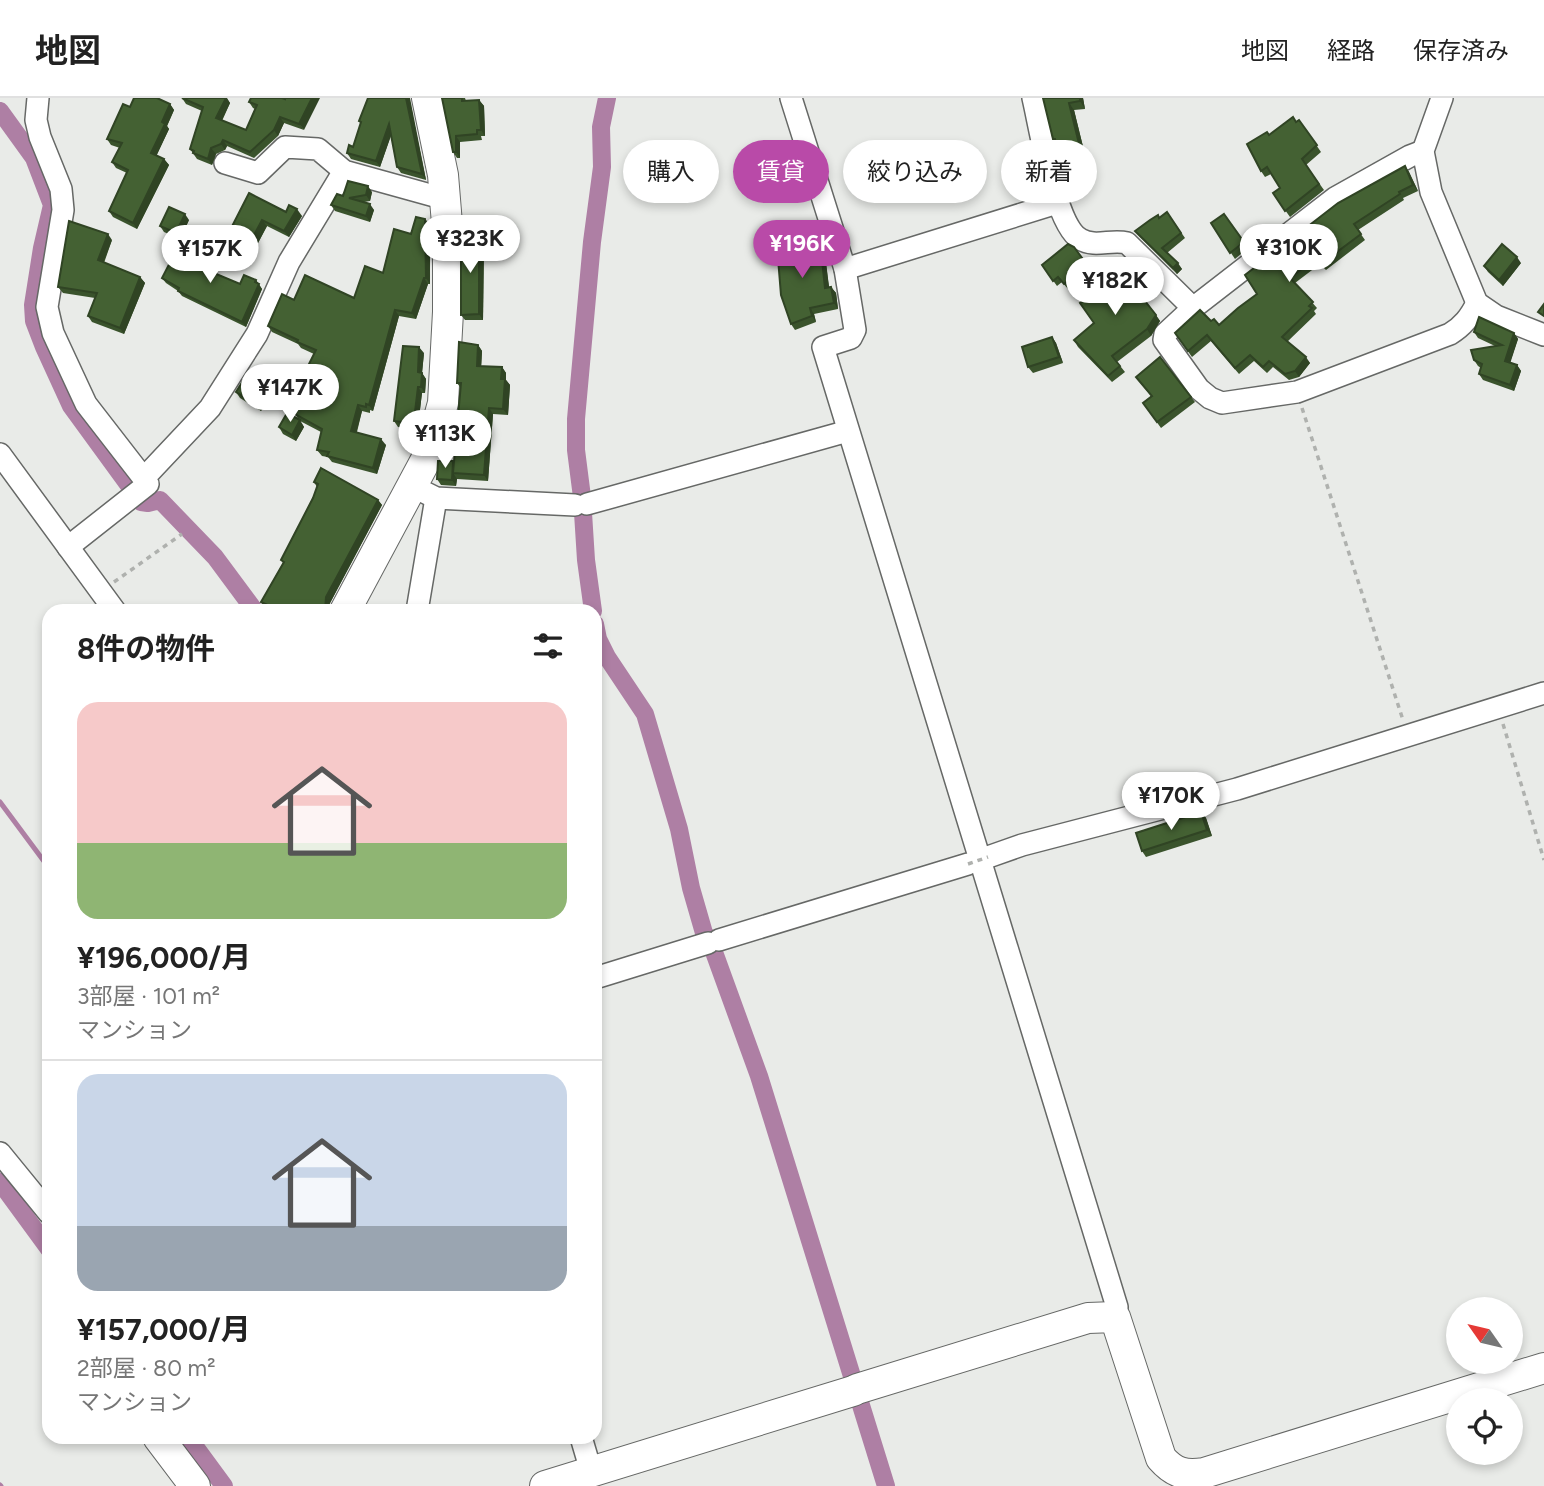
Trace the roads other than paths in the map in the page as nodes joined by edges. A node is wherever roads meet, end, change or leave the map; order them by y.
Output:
1 (38, 98) edge
2 (427, 98) edge
3 (791, 98) edge
4 (1033, 98) edge
5 (1440, 100) edge
6 (1423, 151) junction
7 (225, 163) dead end
8 (344, 171) junction
9 (445, 200) junction
10 (1057, 204) junction
11 (845, 269) junction
12 (1477, 303) junction
13 (1193, 308) junction
14 (1544, 335) edge
15 (848, 431) junction
16 (0, 454) edge
17 (144, 478) junction
18 (424, 492) junction
19 (68, 547) junction
20 (110, 604) edge
21 (350, 604) edge
22 (417, 604) edge
23 (1544, 693) edge
24 (602, 976) edge
25 (0, 1153) edge
26 (42, 1204) edge
27 (1115, 1317) junction
28 (1544, 1368) edge
29 (163, 1444) edge
30 (583, 1444) edge
31 (591, 1471) junction
32 (195, 1486) edge
33 (545, 1486) edge

1 - 17 street
2 - 9 street
3 - 11 street
4 - 10 street
5 - 6 street
6 - 12 street
6 - 13 street
7 - 8 street
8 - 9 street
8 - 17 street
9 - 18 street
10 - 11 street
10 - 13 street
11 - 15 street
12 - 13 street
12 - 14 street
15 - 18 street
15 - 27 street
16 - 19 street
17 - 19 street
18 - 21 street
18 - 22 street
19 - 20 street
23 - 24 street
25 - 26 street
27 - 28 street
27 - 31 street
29 - 32 street
30 - 31 street
31 - 33 street

